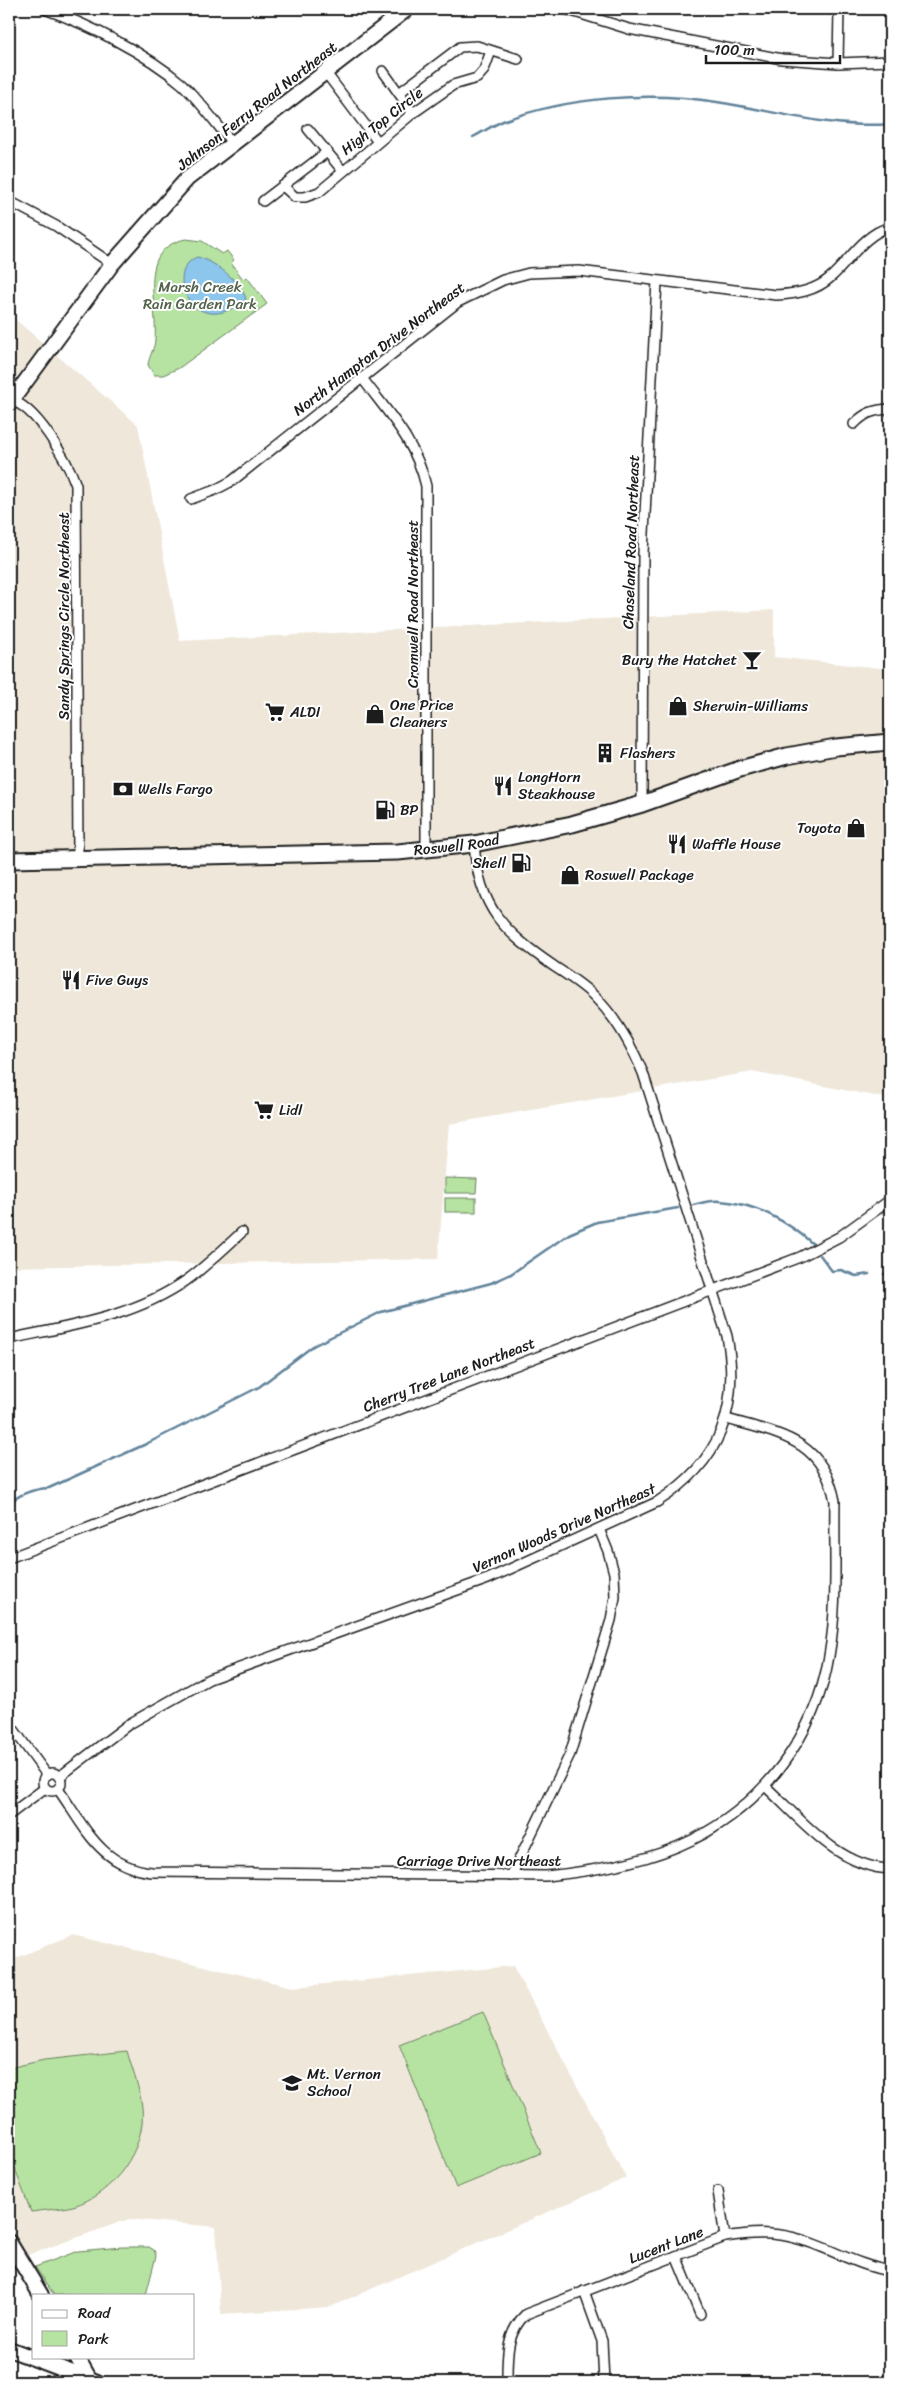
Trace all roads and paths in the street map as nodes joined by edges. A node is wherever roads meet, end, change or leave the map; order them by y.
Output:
1 (45, 9) edge
2 (408, 9) edge
3 (564, 9) edge
4 (839, 9) edge
5 (491, 51) junction
6 (518, 59) dead end
7 (890, 61) edge
8 (838, 63) junction
9 (383, 71) dead end
10 (326, 73) junction
11 (399, 93) junction
12 (413, 113) junction
13 (308, 128) dead end
14 (378, 142) junction
15 (234, 145) junction
16 (327, 152) junction
17 (342, 170) junction
18 (283, 186) junction
19 (9, 201) edge
20 (263, 201) dead end
21 (890, 227) edge
22 (112, 264) junction
23 (657, 281) junction
24 (362, 378) junction
25 (10, 402) edge
26 (890, 409) edge
27 (854, 424) dead end
28 (191, 499) dead end
29 (890, 742) edge
30 (642, 804) junction
31 (474, 844) junction
32 (426, 849) junction
33 (78, 858) junction
34 (9, 860) edge
35 (890, 1200) edge
36 (242, 1232) dead end
37 (713, 1290) junction
38 (9, 1339) edge
39 (727, 1419) junction
40 (599, 1529) junction
41 (9, 1558) edge
42 (9, 1723) edge
43 (47, 1775) junction
44 (59, 1777) junction
45 (765, 1786) junction
46 (45, 1788) junction
47 (58, 1789) junction
48 (9, 1815) edge
49 (890, 1869) edge
50 (511, 1876) junction
51 (718, 2191) dead end
52 (725, 2237) junction
53 (9, 2242) edge
54 (676, 2256) junction
55 (890, 2271) edge
56 (584, 2291) junction
57 (40, 2294) edge
58 (700, 2314) dead end
59 (9, 2349) edge
60 (32, 2358) edge
61 (33, 2358) edge
62 (78, 2358) edge
63 (93, 2381) edge
64 (507, 2382) edge
65 (604, 2382) edge

1 - 15 street
2 - 10 street, Johnson Ferry Road Northeast
3 - 8 street
4 - 8 street
5 - 6 street
5 - 11 street
5 - 12 street, High Top Circle
7 - 8 street
9 - 11 street
10 - 14 street
10 - 15 street, Johnson Ferry Road Northeast
11 - 12 street
12 - 14 street, High Top Circle
13 - 16 street
14 - 17 street, High Top Circle
15 - 22 street, Johnson Ferry Road Northeast
16 - 17 street
16 - 18 street
17 - 18 street, High Top Circle
18 - 20 street
19 - 22 street
21 - 23 street, North Hampton Drive Northeast
22 - 25 street, Johnson Ferry Road Northeast
23 - 24 street, North Hampton Drive Northeast
23 - 30 street, Chaseland Road Northeast
24 - 28 street, North Hampton Drive Northeast
24 - 32 street, Cromwell Road Northeast
25 - 33 street, Sandy Springs Circle Northeast
26 - 27 street
29 - 30 main road, Roswell Road
30 - 31 main road, Roswell Road
31 - 32 main road, Roswell Road
31 - 37 street, Vernon Woods Drive Northeast
32 - 33 main road, Roswell Road
33 - 34 main road, Roswell Road
35 - 37 street, Cherry Tree Lane Northeast
36 - 38 street
37 - 39 street, Vernon Woods Drive Northeast
37 - 41 street, Cherry Tree Lane Northeast
39 - 40 street, Vernon Woods Drive Northeast
39 - 45 street, Carriage Drive Northeast
40 - 44 street, Vernon Woods Drive Northeast
40 - 50 street
42 - 43 street
43 - 44 street
43 - 46 street
44 - 47 street
45 - 49 street
45 - 50 street, Carriage Drive Northeast
46 - 47 street
46 - 48 street
47 - 50 street, Carriage Drive Northeast
51 - 52 street
52 - 54 street, Lucent Lane
52 - 55 street, Lucent Lane
53 - 57 street
54 - 56 street, Lucent Lane
54 - 58 street
56 - 64 street, Lucent Lane
56 - 65 street
59 - 60 street
61 - 63 street
62 - 63 street

